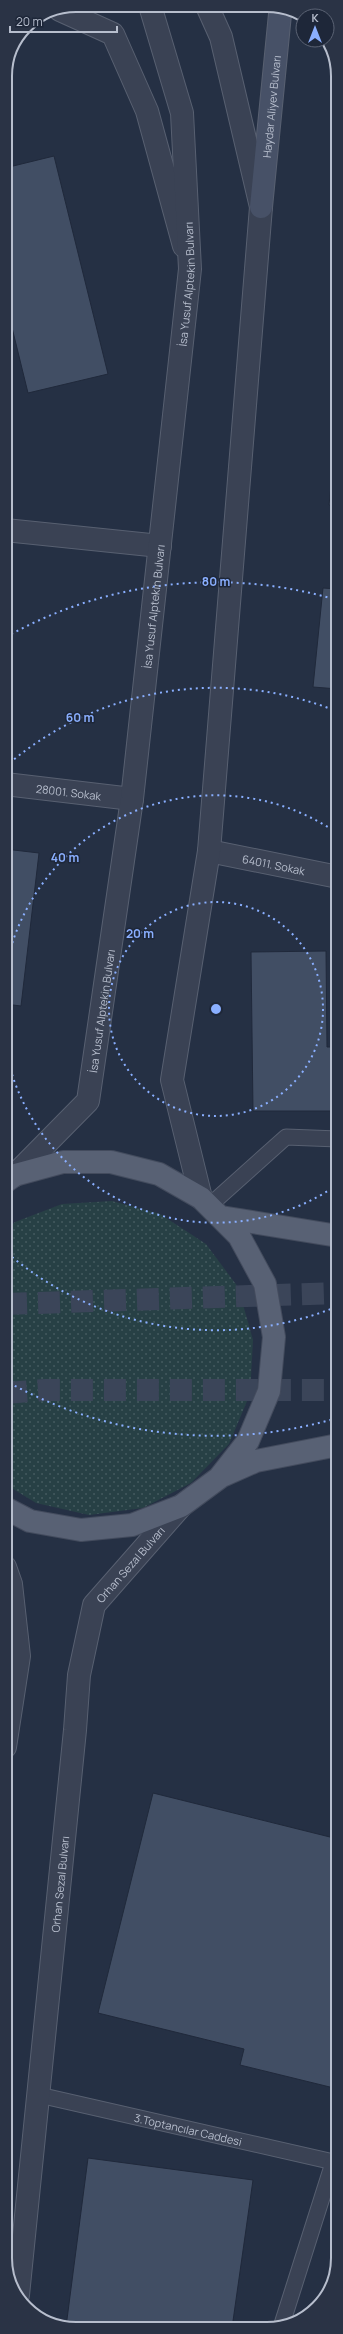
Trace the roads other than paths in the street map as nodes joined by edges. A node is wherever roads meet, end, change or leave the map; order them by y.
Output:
1 (152, 12) edge
2 (210, 12) edge
3 (66, 13) edge
4 (280, 14) edge
5 (261, 207) junction
6 (190, 269) junction
7 (12, 531) edge
8 (160, 546) junction
9 (12, 785) edge
10 (132, 799) junction
11 (209, 852) junction
12 (331, 876) edge
13 (331, 1139) edge
14 (12, 1177) edge
15 (12, 1178) edge
16 (210, 1207) junction
17 (331, 1234) edge
18 (331, 1446) edge
19 (219, 1478) junction
20 (180, 1506) junction
21 (12, 1512) edge
22 (12, 1593) edge
23 (12, 1702) edge
24 (39, 2095) junction
25 (331, 2162) edge
26 (331, 2178) edge
27 (19, 2286) edge
28 (283, 2320) edge

1 - 6 street, İsa Yusuf Alptekin Bulvarı
2 - 5 street
3 - 6 street
4 - 5 main road, Haydar Aliyev Bulvarı
5 - 11 street
6 - 8 street, İsa Yusuf Alptekin Bulvarı
7 - 8 street
8 - 10 street, İsa Yusuf Alptekin Bulvarı
9 - 10 street, 28001. Sokak
10 - 14 street, İsa Yusuf Alptekin Bulvarı
11 - 12 street, 64011. Sokak
11 - 16 street
13 - 16 lane
15 - 16 main road
16 - 17 main road
16 - 19 main road
18 - 19 main road
19 - 20 main road
20 - 21 main road
20 - 24 street, Orhan Sezal Bulvarı
22 - 23 street
24 - 25 lane, 3.Toptancılar Caddesi
24 - 27 street, Orhan Sezal Bulvarı
26 - 28 lane

